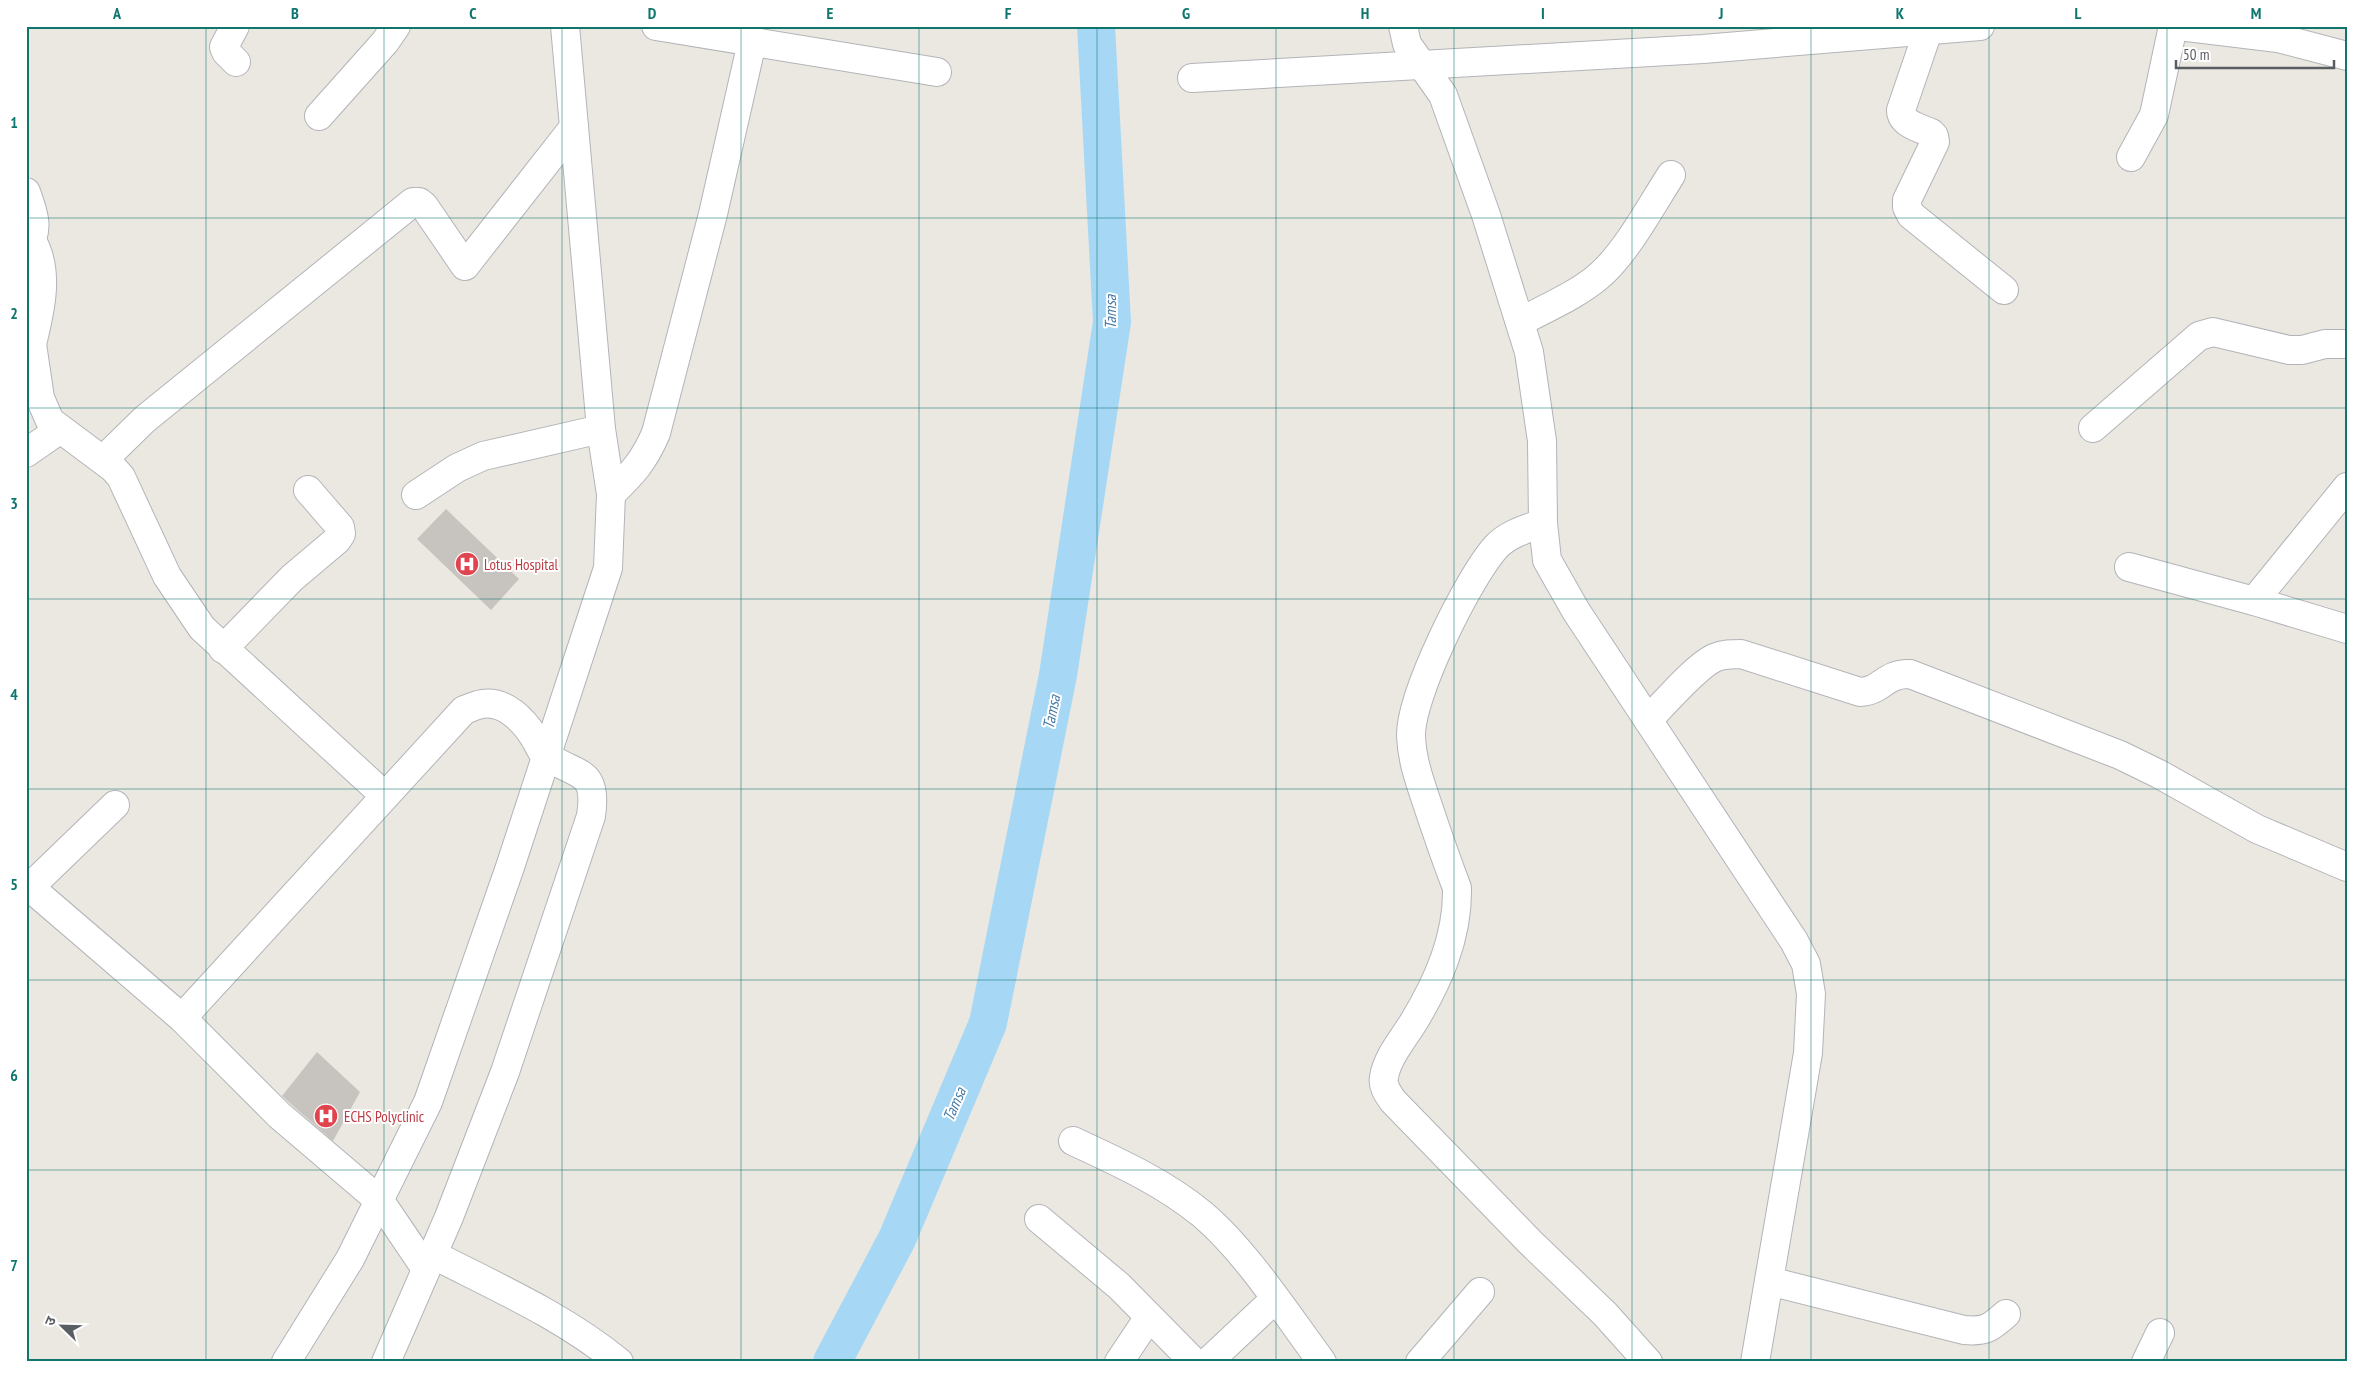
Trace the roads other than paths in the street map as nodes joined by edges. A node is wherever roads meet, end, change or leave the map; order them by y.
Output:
1 (235, 26) edge
2 (396, 26) edge
3 (566, 26) edge
4 (656, 26) edge
5 (1403, 26) edge
6 (1980, 26) edge
7 (2173, 26) edge
8 (2179, 26) edge
9 (1928, 31) junction
10 (2321, 36) edge
11 (752, 42) junction
12 (2347, 56) edge
13 (236, 62) dead end
14 (1421, 65) junction
15 (937, 72) dead end
16 (1192, 78) dead end
17 (319, 116) dead end
18 (574, 127) junction
19 (2132, 157) dead end
20 (1670, 176) dead end
21 (26, 192) edge
22 (29, 245) edge
23 (2004, 290) dead end
24 (1520, 322) junction
25 (29, 343) edge
26 (2347, 344) edge
27 (2093, 428) dead end
28 (601, 429) junction
29 (59, 430) junction
30 (26, 453) edge
31 (103, 460) junction
32 (2347, 487) edge
33 (308, 490) dead end
34 (611, 494) junction
35 (416, 495) dead end
36 (1542, 523) junction
37 (2129, 567) dead end
38 (2254, 601) junction
39 (2347, 630) edge
40 (223, 648) junction
41 (1648, 720) junction
42 (545, 756) junction
43 (384, 795) junction
44 (115, 805) dead end
45 (2347, 867) edge
46 (28, 886) edge
47 (182, 1018) junction
48 (1073, 1141) dead end
49 (380, 1201) junction
50 (1039, 1219) dead end
51 (429, 1262) junction
52 (1770, 1281) junction
53 (1480, 1292) dead end
54 (1275, 1299) junction
55 (2006, 1314) dead end
56 (1149, 1317) junction
57 (2160, 1333) dead end
58 (286, 1362) edge
59 (386, 1362) edge
60 (619, 1362) edge
61 (1119, 1362) edge
62 (1194, 1362) edge
63 (1208, 1362) edge
64 (1322, 1362) edge
65 (1420, 1362) edge
66 (1648, 1362) edge
67 (1755, 1362) edge
68 (2146, 1362) edge

1 - 13 street
2 - 17 street
3 - 18 street
4 - 11 street
5 - 14 street
6 - 9 street
7 - 19 street
8 - 10 street
9 - 14 street
9 - 23 street
10 - 12 street
11 - 15 street
11 - 34 street
14 - 16 street
14 - 24 street
18 - 28 street
18 - 31 street
20 - 24 street
21 - 22 street
22 - 25 street
24 - 36 street
25 - 29 street
26 - 27 street
28 - 34 street
28 - 35 street
29 - 30 street
29 - 31 street
31 - 40 street
32 - 38 street
33 - 40 street
34 - 42 street
36 - 41 street
36 - 66 street
37 - 38 street
38 - 39 street
40 - 43 street
41 - 45 street
41 - 52 street
42 - 43 street
42 - 49 street
42 - 51 street
43 - 47 street
44 - 46 street
46 - 47 street
47 - 49 street
48 - 54 street
49 - 51 street
49 - 58 street
50 - 56 street
51 - 59 street
51 - 60 street
52 - 55 street
52 - 67 street
53 - 65 street
54 - 63 street
54 - 64 street
56 - 61 street
56 - 62 street
57 - 68 street

